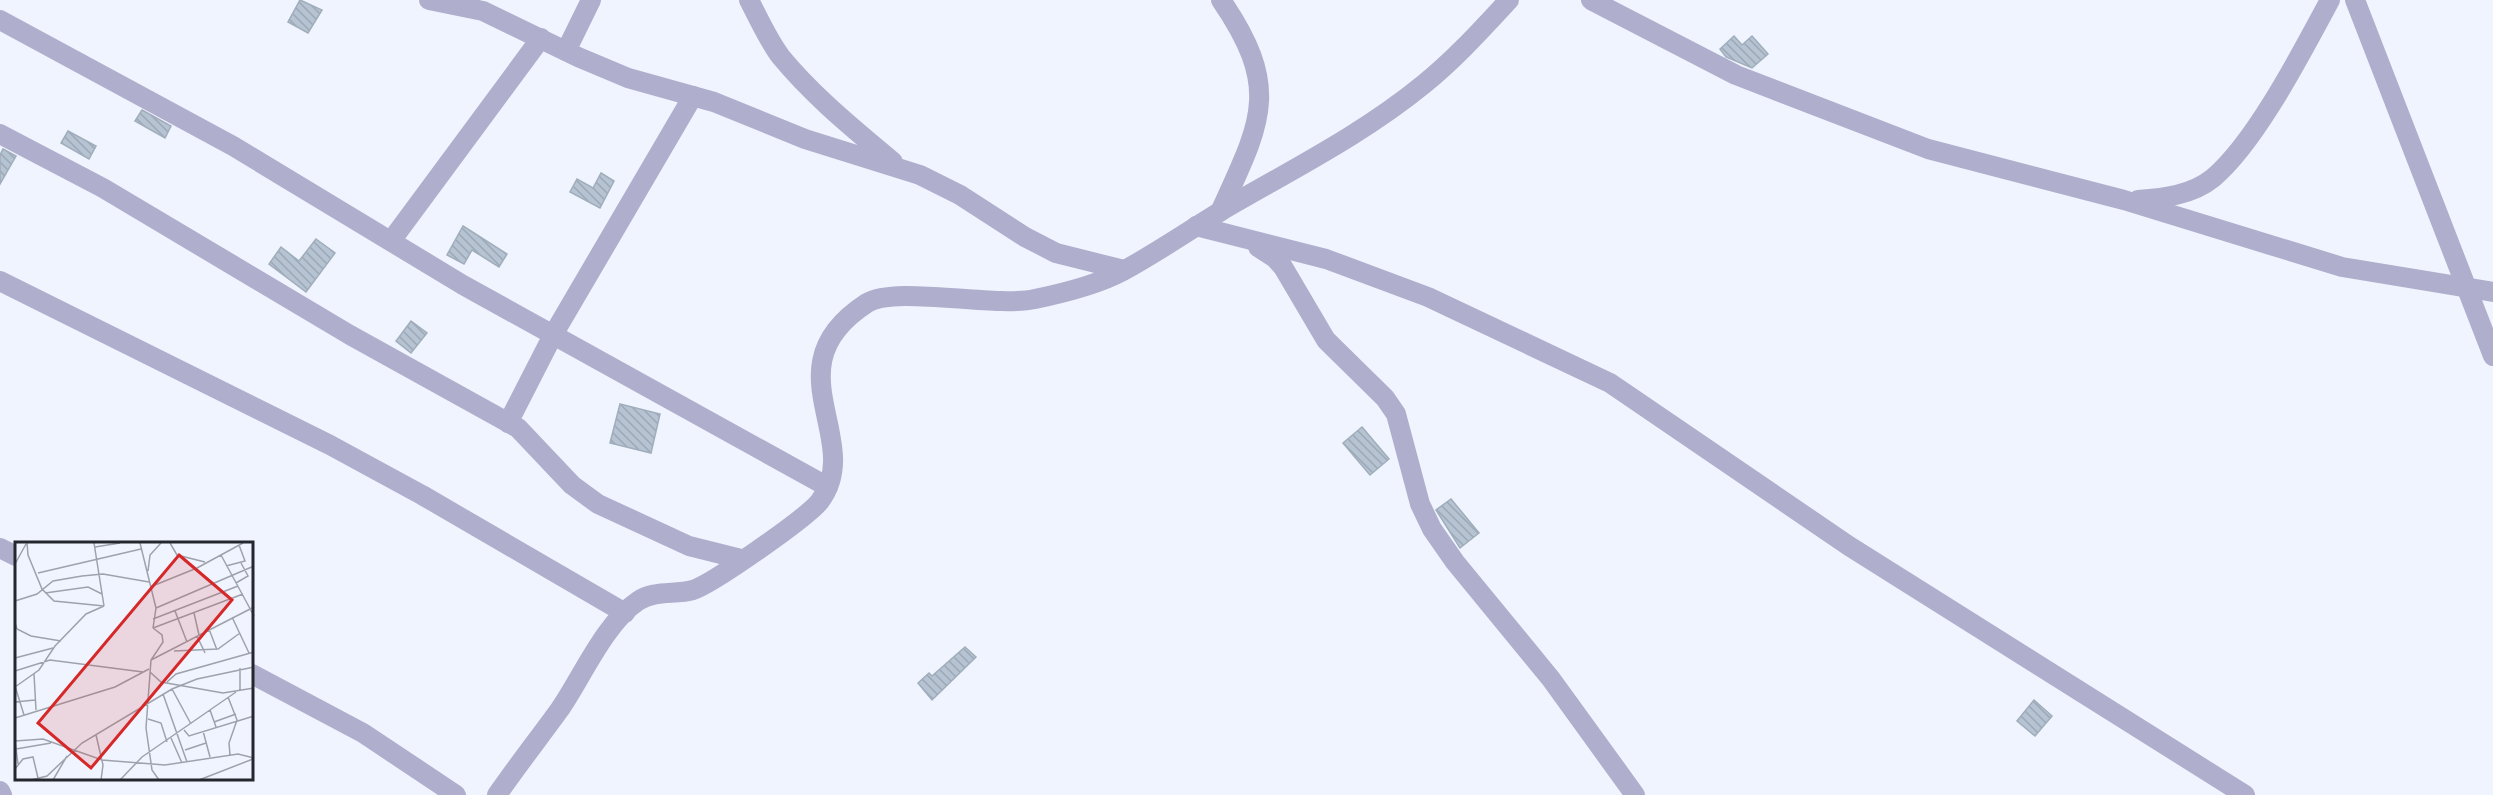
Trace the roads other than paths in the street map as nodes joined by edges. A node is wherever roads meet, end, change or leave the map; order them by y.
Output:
1 (429, 0) edge
2 (591, 0) edge
3 (749, 0) edge
4 (1221, 0) edge
5 (1509, 0) edge
6 (1591, 0) edge
7 (2330, 0) edge
8 (2355, 0) edge
9 (0, 20) edge
10 (541, 38) junction
11 (566, 51) junction
12 (693, 96) junction
13 (0, 134) edge
14 (900, 168) junction
15 (2124, 200) junction
16 (1220, 212) junction
17 (1196, 226) junction
18 (1244, 238) junction
19 (391, 241) junction
20 (1124, 270) junction
21 (0, 281) edge
22 (2466, 289) junction
23 (2493, 292) edge
24 (553, 335) junction
25 (2493, 356) edge
26 (508, 423) junction
27 (828, 487) junction
28 (0, 548) edge
29 (15, 556) edge
30 (741, 560) junction
31 (624, 613) junction
32 (254, 675) edge
33 (0, 791) edge
34 (2, 795) edge
35 (456, 795) edge
36 (497, 795) edge
37 (1635, 795) edge
38 (2245, 795) edge

1 - 10 street
2 - 11 street
3 - 14 street
4 - 16 street
5 - 16 street
6 - 15 street
7 - 15 street
8 - 22 street
9 - 19 street
10 - 11 street
10 - 19 street
11 - 12 street
12 - 14 street
12 - 24 street
13 - 26 street
14 - 20 street
15 - 22 street
16 - 17 street
17 - 18 street
17 - 20 street
18 - 37 street
18 - 38 street
19 - 24 street
20 - 27 street
21 - 31 street
22 - 23 street
22 - 25 street
24 - 26 street
24 - 27 street
26 - 30 street
27 - 30 street
28 - 29 street
30 - 31 street
31 - 36 street
32 - 35 street
33 - 34 street

